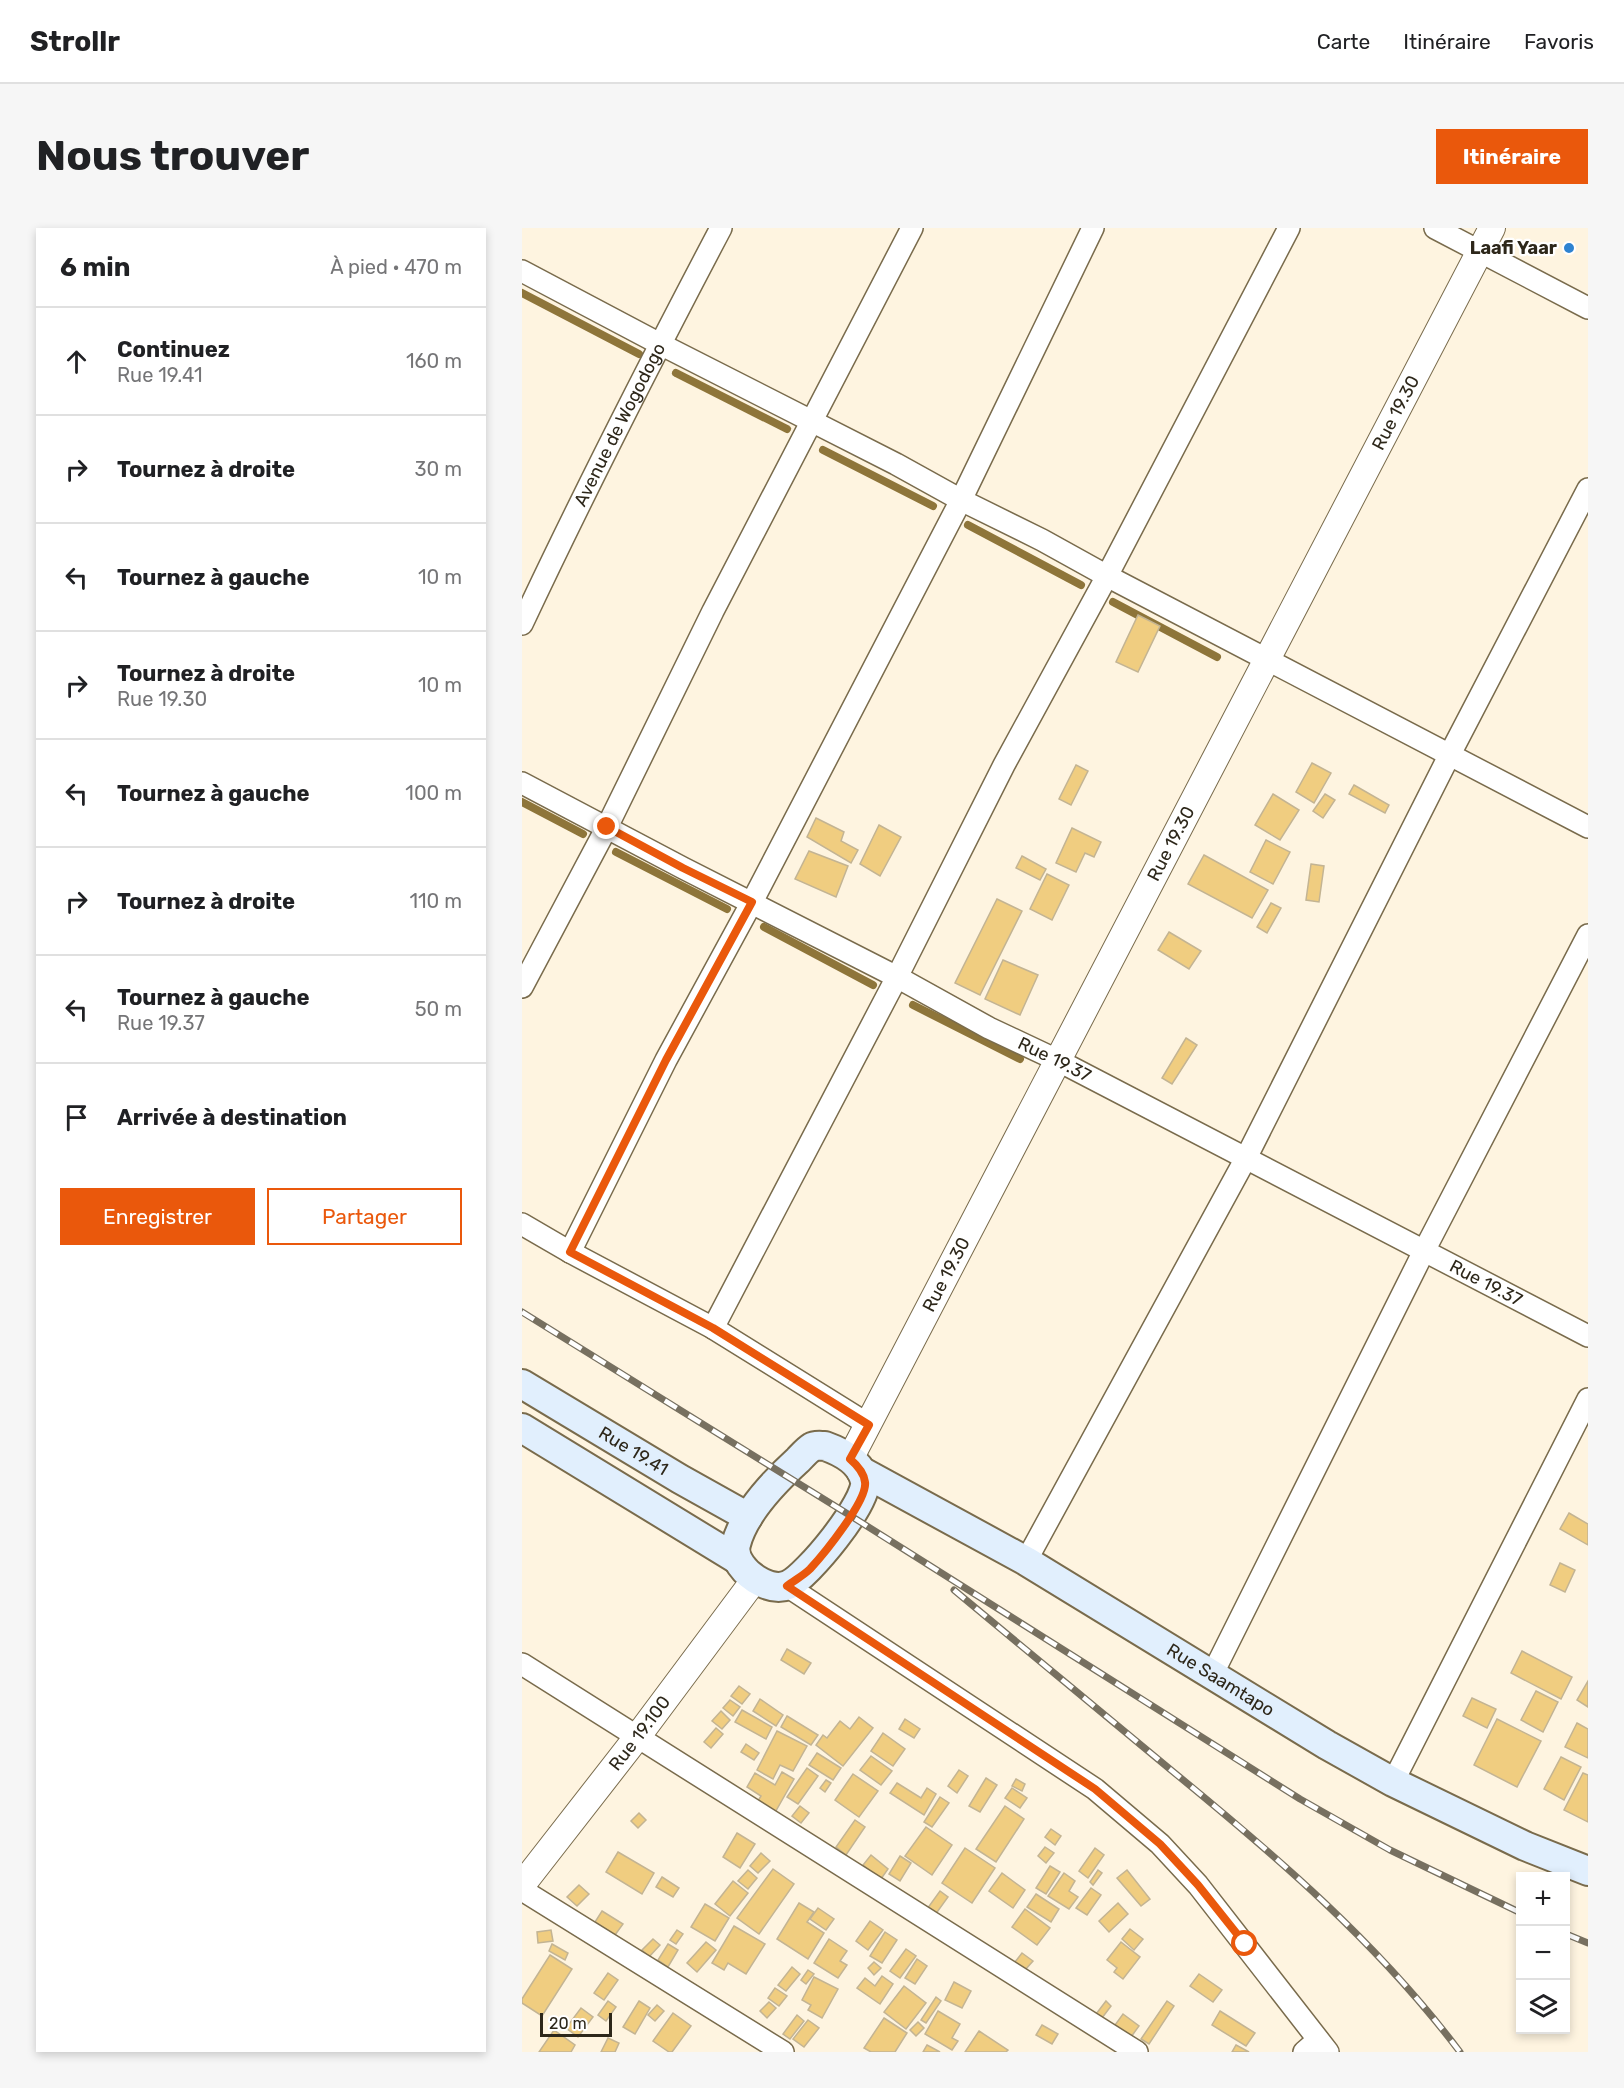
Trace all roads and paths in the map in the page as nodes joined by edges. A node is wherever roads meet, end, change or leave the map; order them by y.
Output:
1 (721, 228) edge
2 (912, 228) edge
3 (1093, 228) edge
4 (1289, 228) edge
5 (1435, 228) edge
6 (1492, 228) edge
7 (1480, 251) junction
8 (522, 270) edge
9 (1588, 308) edge
10 (660, 344) junction
11 (810, 421) junction
12 (1588, 489) edge
13 (961, 500) junction
14 (1107, 576) junction
15 (522, 624) edge
16 (1267, 659) junction
17 (1449, 756) junction
18 (522, 783) edge
19 (1588, 826) edge
20 (607, 827) junction
21 (752, 902) junction
22 (1588, 935) edge
23 (897, 977) junction
24 (522, 987) edge
25 (1057, 1060) junction
26 (1246, 1158) junction
27 (522, 1224) edge
28 (1424, 1251) junction
29 (570, 1252) junction
30 (713, 1328) junction
31 (1588, 1336) edge
32 (522, 1384) edge
33 (1588, 1399) edge
34 (869, 1425) junction
35 (522, 1428) edge
36 (855, 1465) junction
37 (748, 1517) junction
38 (735, 1558) junction
39 (1026, 1561) junction
40 (755, 1579) junction
41 (787, 1586) junction
42 (522, 1664) edge
43 (1212, 1675) junction
44 (638, 1736) junction
45 (1394, 1782) junction
46 (1588, 1870) edge
47 (522, 1888) edge
48 (1317, 2048) edge
49 (783, 2052) edge
50 (1137, 2052) edge

1 - 10 street, Avenue de Wogodogo
2 - 11 street
3 - 13 street
4 - 14 street
5 - 7 street
6 - 7 street, Rue 19.30
7 - 9 street
7 - 16 street, Rue 19.30
8 - 10 street
10 - 11 street
10 - 15 street, Avenue de Wogodogo
11 - 13 street
11 - 20 street
12 - 17 street
13 - 14 street
13 - 21 street
14 - 16 street
14 - 23 street
16 - 17 street
16 - 25 street, Rue 19.30
17 - 19 street
17 - 26 street
18 - 20 street, Rue 19.37
20 - 21 street, Rue 19.37
20 - 24 street
21 - 23 street, Rue 19.37
21 - 29 street
22 - 28 street
23 - 25 street, Rue 19.37
23 - 30 street
25 - 26 street, Rue 19.37
25 - 34 street, Rue 19.30
26 - 28 street, Rue 19.37
26 - 39 street
27 - 29 street
28 - 31 street, Rue 19.37
28 - 43 street
29 - 30 street
30 - 34 street
32 - 37 main road, Rue 19.41
33 - 45 street
34 - 36 street, Rue 19.30
35 - 38 main road
36 - 37 main road, Rue Saamtapo
36 - 39 main road, Rue Saamtapo
36 - 41 main road
37 - 38 main road, Rue Saamtapo
38 - 40 main road
39 - 43 main road, Rue Saamtapo
40 - 41 main road
40 - 44 street, Rue 19.100
41 - 48 street
42 - 44 street
43 - 45 main road, Rue Saamtapo
44 - 47 street, Rue 19.100
44 - 50 street
45 - 46 main road, Rue Saamtapo
47 - 49 street

